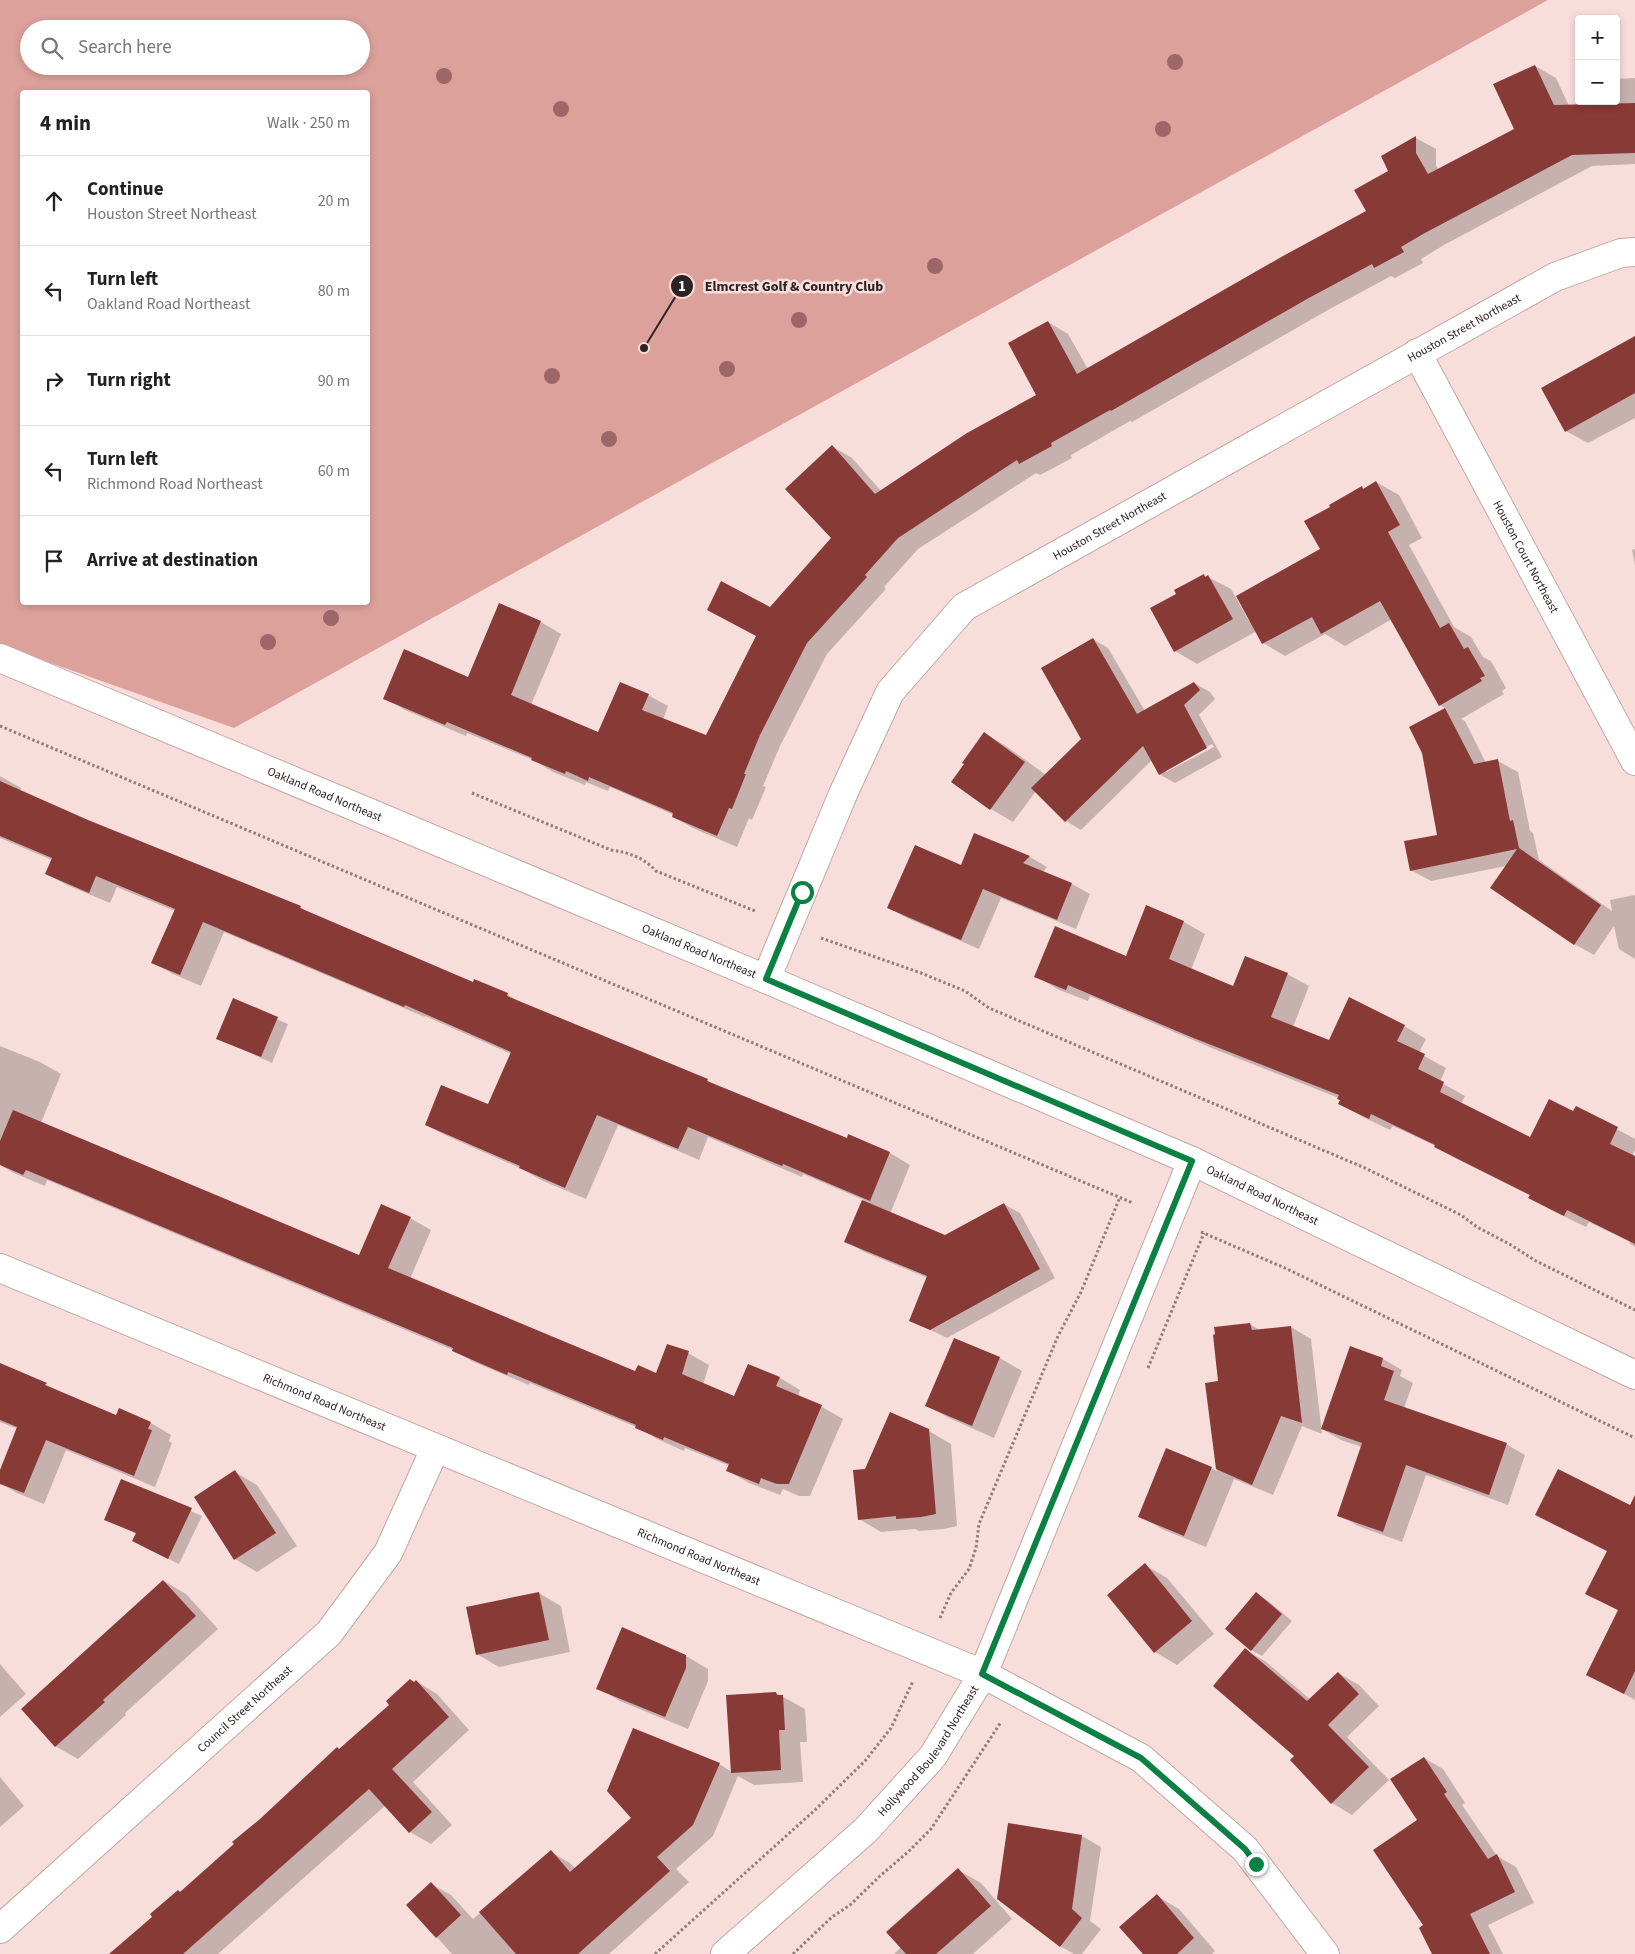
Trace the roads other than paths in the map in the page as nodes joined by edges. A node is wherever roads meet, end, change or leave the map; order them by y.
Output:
1 (1635, 252) edge
2 (1417, 353) junction
3 (0, 658) edge
4 (1635, 761) edge
5 (766, 979) junction
6 (1192, 1161) junction
7 (0, 1268) edge
8 (1635, 1375) edge
9 (435, 1449) junction
10 (982, 1674) junction
11 (0, 1929) edge
12 (725, 1954) edge
13 (1325, 1954) edge

1 - 2 street, Houston Street Northeast
2 - 4 street, Houston Court Northeast
2 - 5 street, Houston Street Northeast
3 - 5 street, Oakland Road Northeast
5 - 6 street, Oakland Road Northeast
6 - 8 street, Oakland Road Northeast
6 - 10 street, Hollywood Boulevard Northeast
7 - 9 street, Richmond Road Northeast
9 - 10 street, Richmond Road Northeast
9 - 11 street, Council Street Northeast
10 - 12 street, Hollywood Boulevard Northeast
10 - 13 street, Richmond Road Northeast

